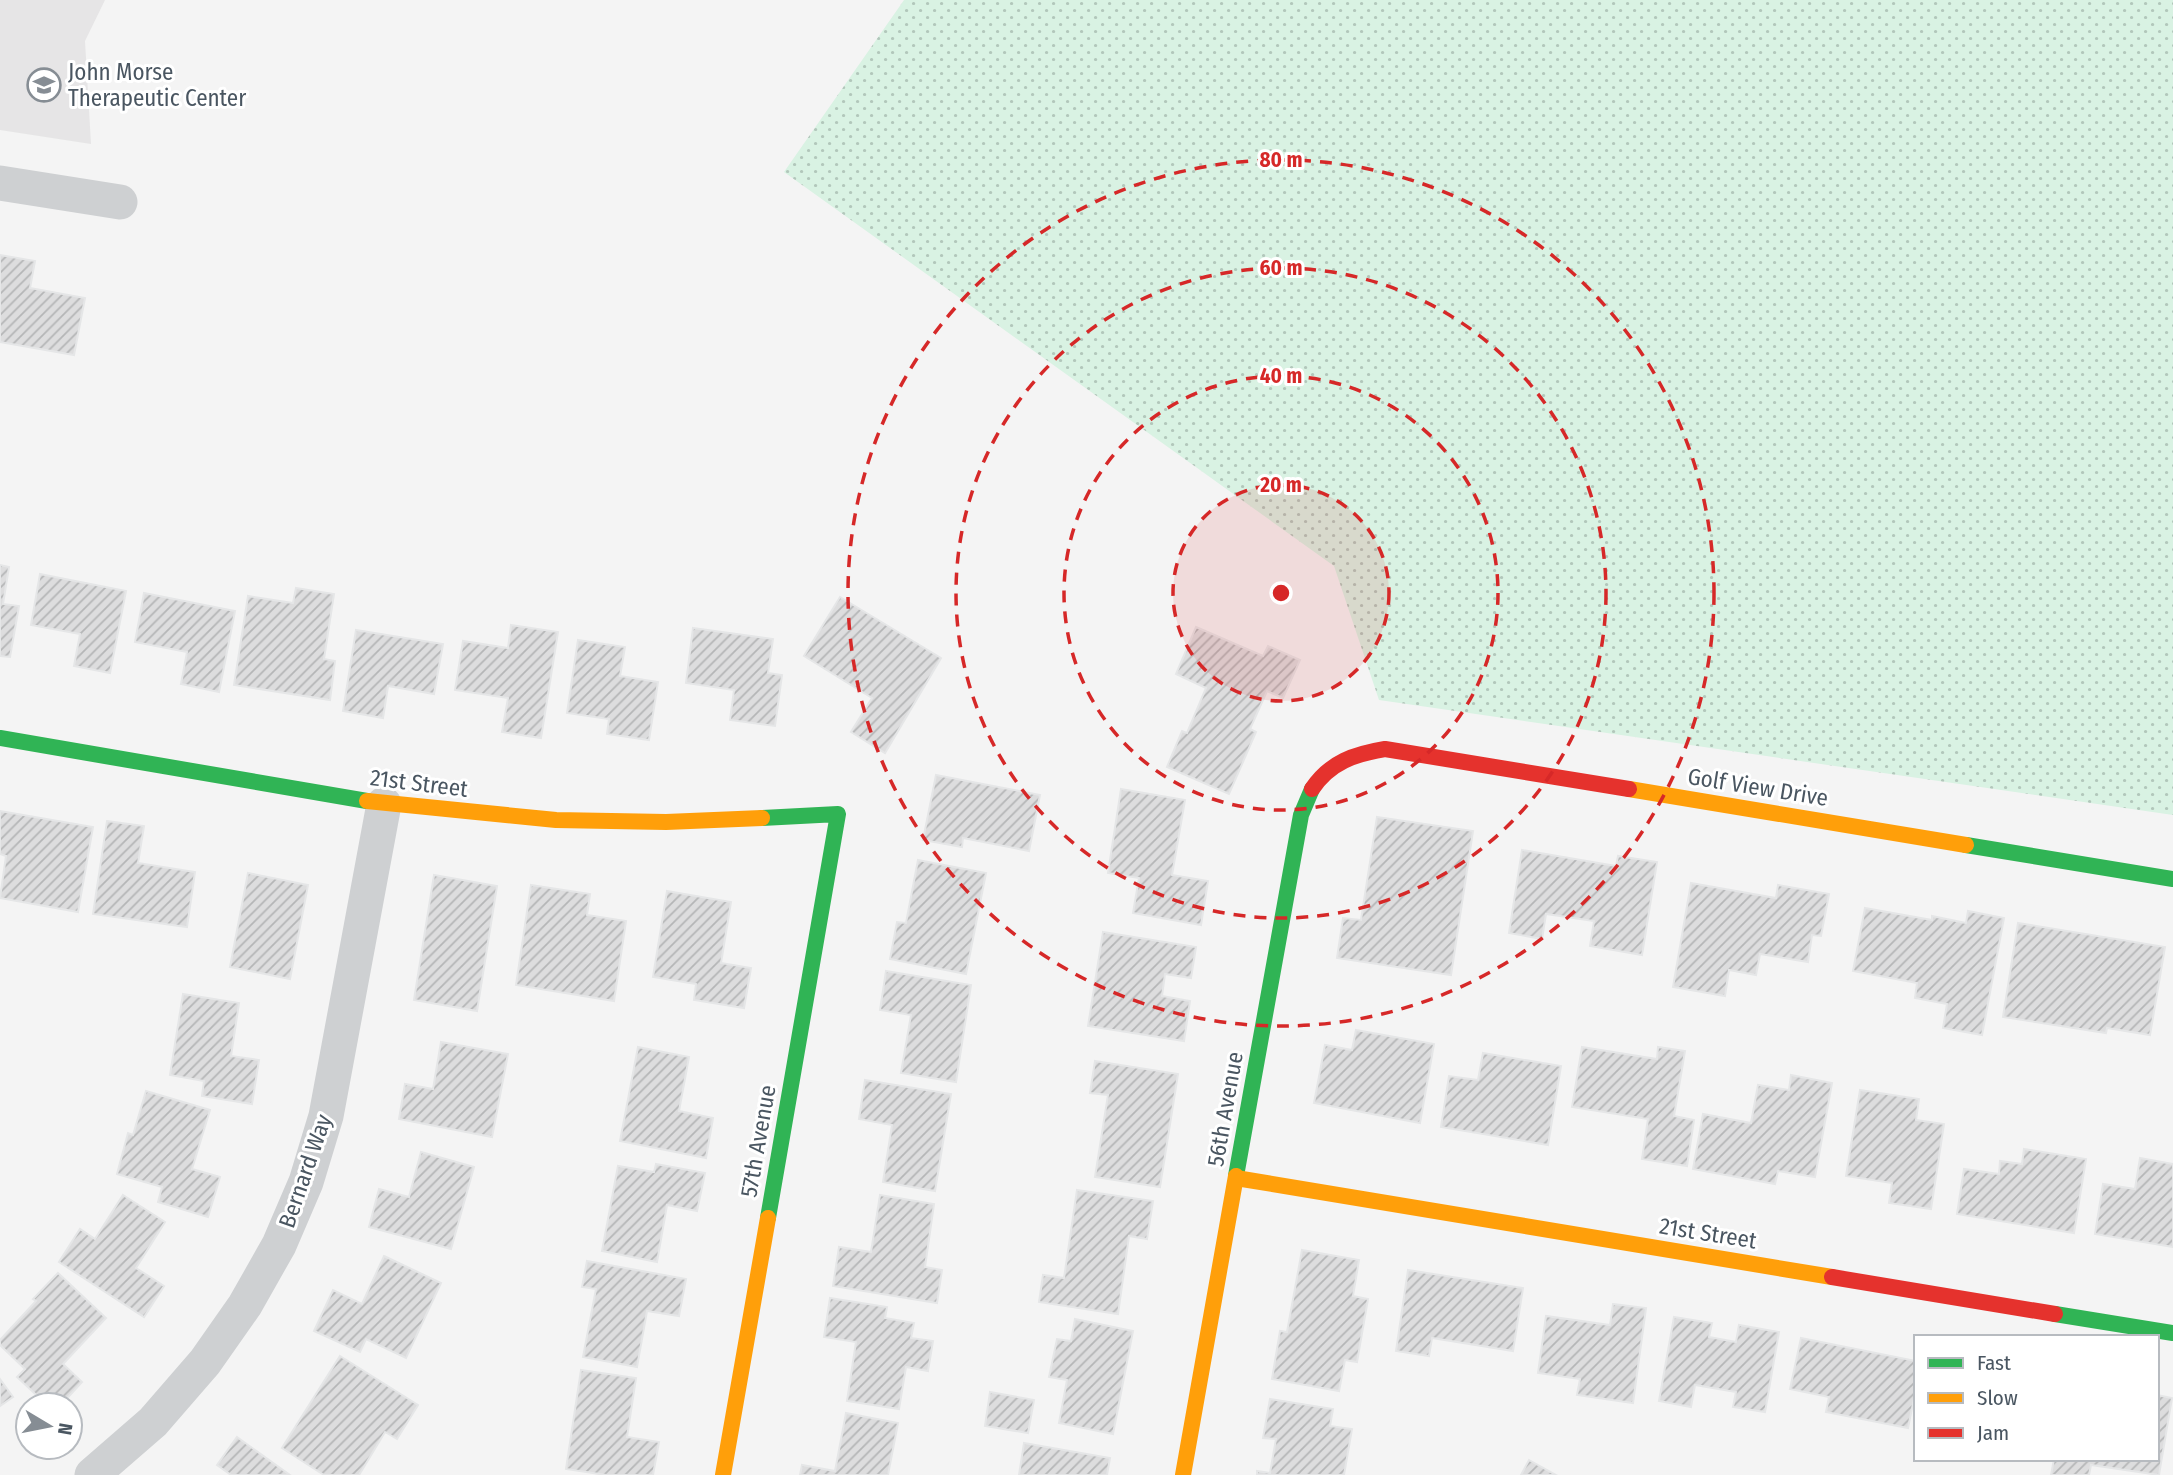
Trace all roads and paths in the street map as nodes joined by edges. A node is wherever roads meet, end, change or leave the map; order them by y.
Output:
1 (0, 183) edge
2 (120, 202) dead end
3 (0, 738) edge
4 (1337, 762) joint
5 (384, 804) junction
6 (838, 814) joint
7 (2173, 879) edge
8 (1236, 1178) junction
9 (2173, 1333) edge
10 (92, 1475) edge
11 (723, 1475) edge
12 (1183, 1475) edge

1 - 2 street
3 - 5 street, 21st Street
4 - 7 street, Golf View Drive
4 - 8 street, 56th Avenue
5 - 6 street, 21st Street
5 - 10 street, Bernard Way
6 - 11 street, 57th Avenue
8 - 9 street, 21st Street
8 - 12 street, 56th Avenue

